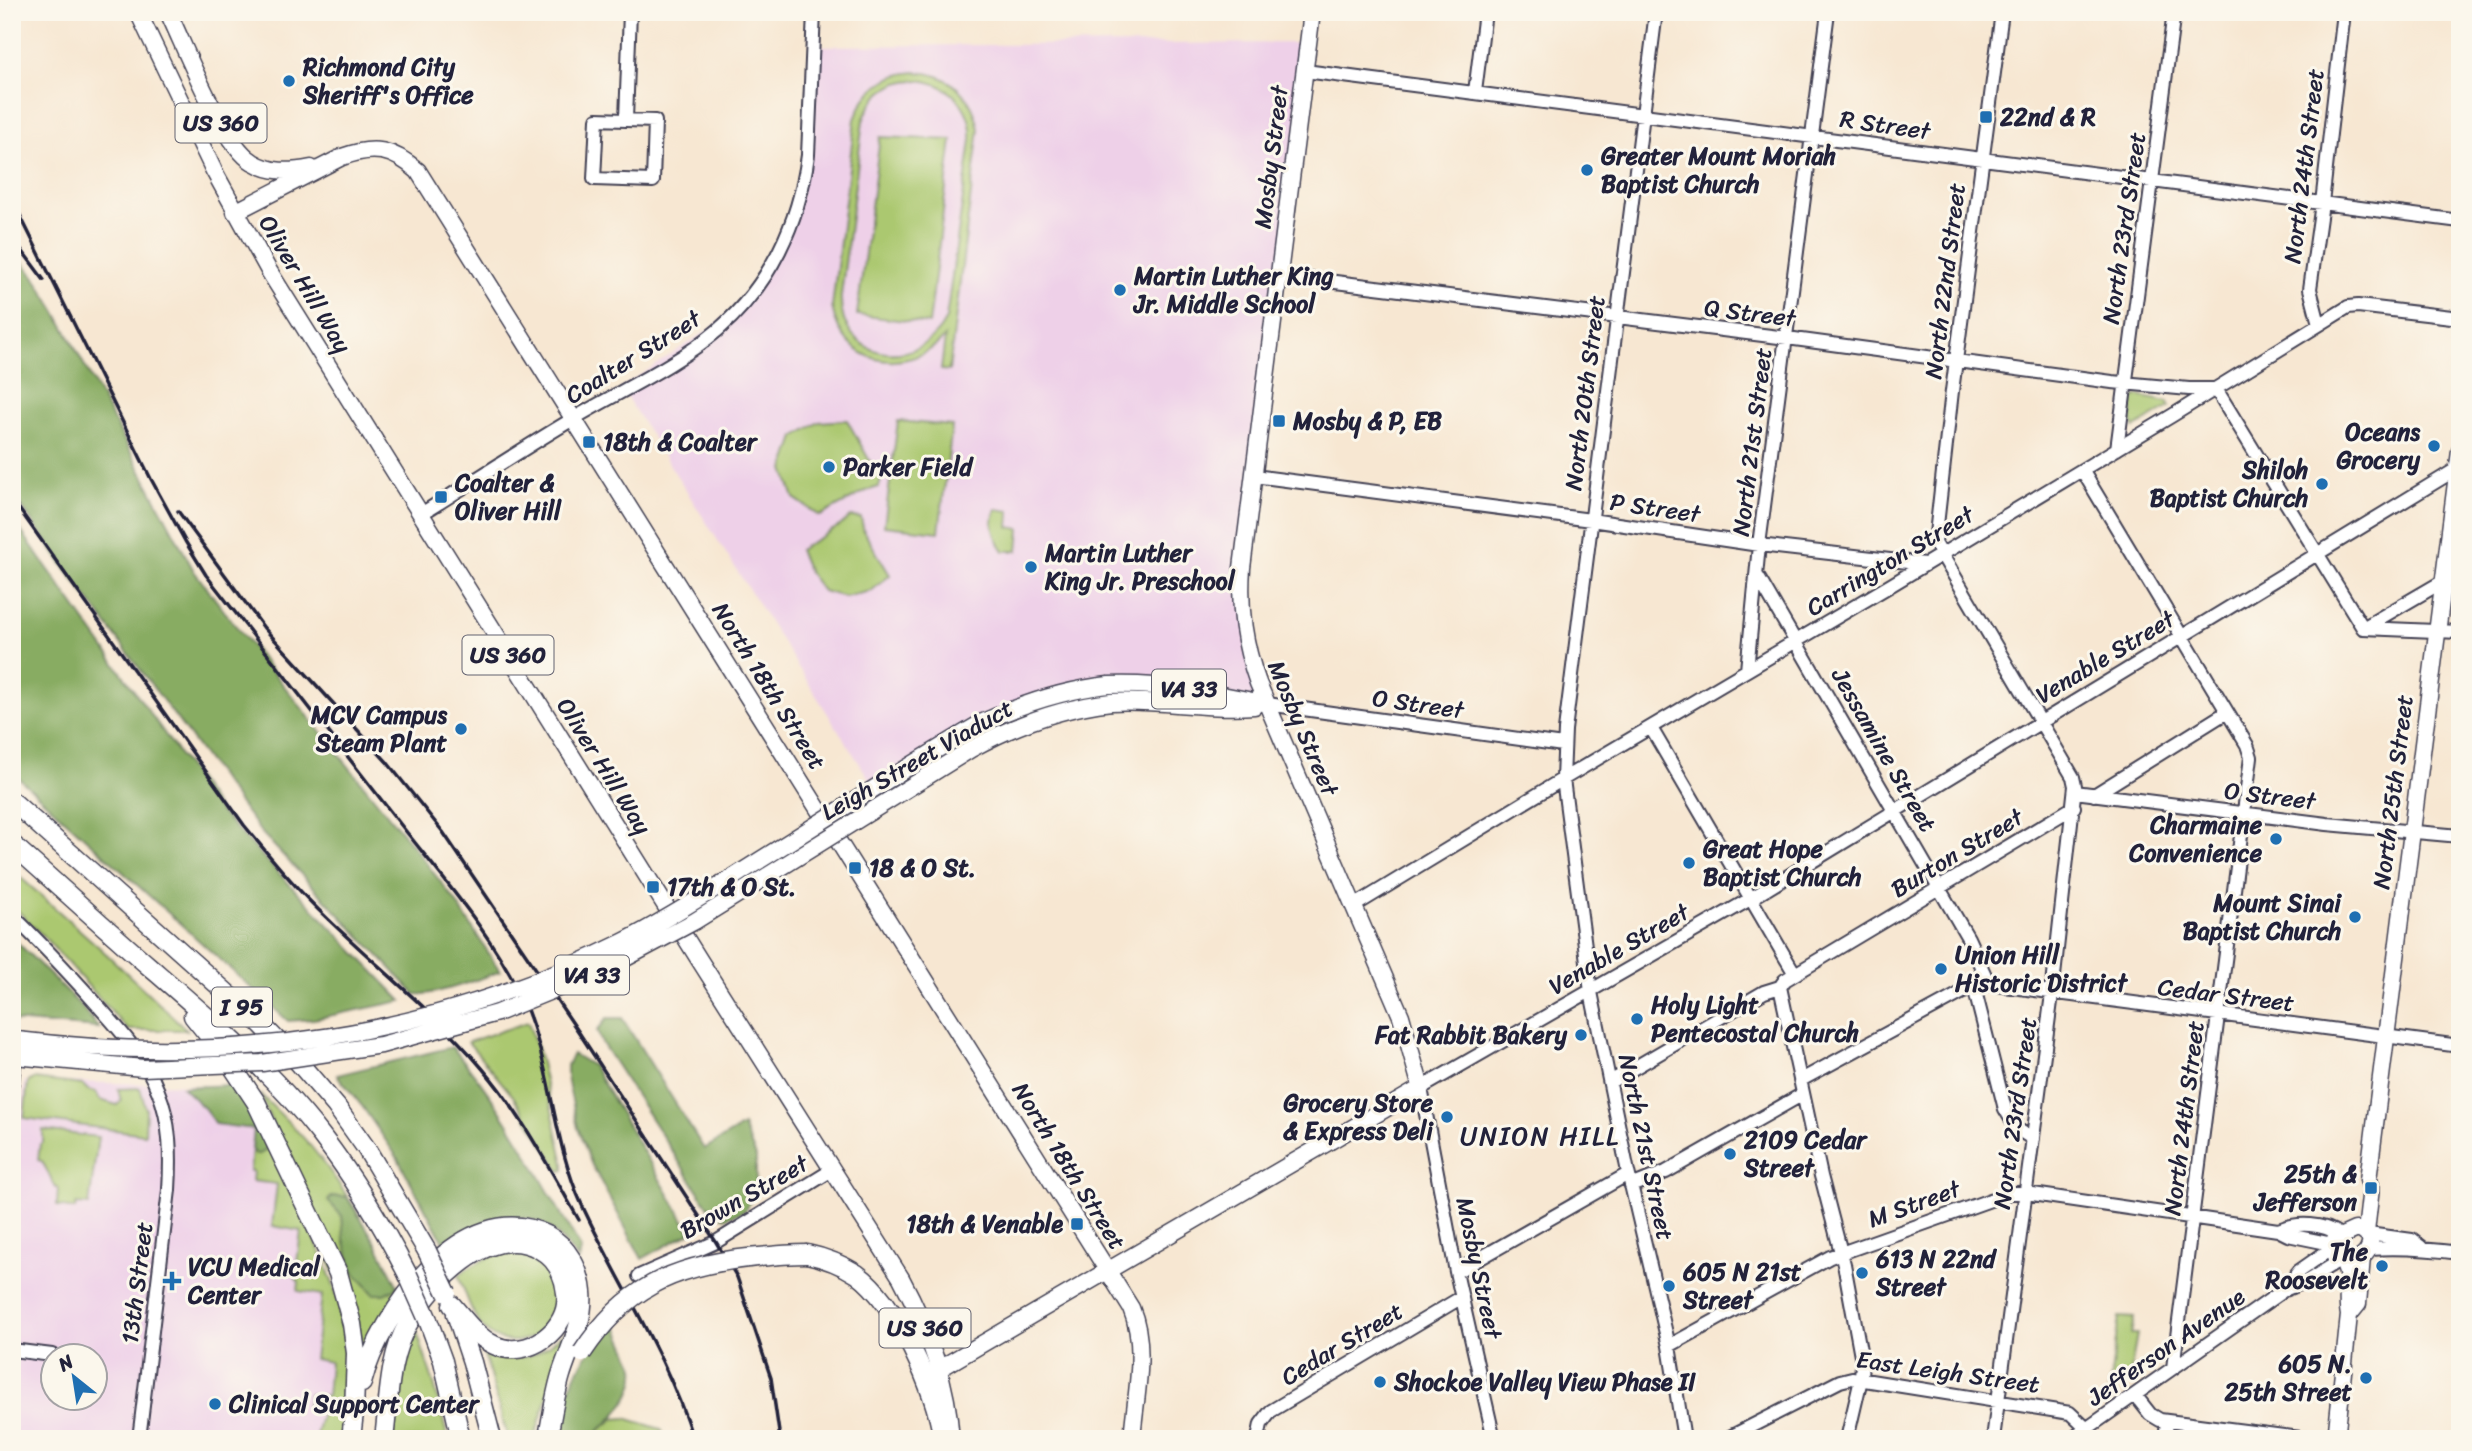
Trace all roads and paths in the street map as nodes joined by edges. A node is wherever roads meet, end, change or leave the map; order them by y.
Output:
1 (138, 12) edge
2 (168, 12) edge
3 (630, 12) edge
4 (814, 12) edge
5 (1312, 12) edge
6 (1485, 12) edge
7 (1656, 12) edge
8 (1828, 12) edge
9 (2002, 12) edge
10 (2174, 12) edge
11 (2344, 12) edge
12 (1305, 71) junction
13 (1475, 92) junction
14 (1643, 115) junction
15 (626, 120) junction
16 (1812, 136) junction
17 (1981, 158) junction
18 (323, 166) junction
19 (2152, 178) junction
20 (2322, 203) junction
21 (235, 212) junction
22 (2460, 221) edge
23 (1279, 275) junction
24 (1616, 317) junction
25 (2460, 318) edge
26 (2319, 324) junction
27 (1787, 338) junction
28 (1956, 362) junction
29 (2124, 384) junction
30 (2216, 389) junction
31 (574, 418) junction
32 (2117, 449) junction
33 (2460, 451) edge
34 (2459, 468) edge
35 (2082, 470) junction
36 (1254, 476) junction
37 (421, 514) junction
38 (1591, 520) junction
39 (1759, 545) junction
40 (2318, 554) junction
41 (1941, 555) junction
42 (1926, 564) junction
43 (1758, 576) junction
44 (2442, 582) junction
45 (2363, 628) junction
46 (2437, 629) junction
47 (2460, 632) edge
48 (2182, 637) junction
49 (1797, 640) junction
50 (1747, 670) junction
51 (1267, 704) junction
52 (2227, 712) junction
53 (2041, 722) junction
54 (1651, 727) junction
55 (1563, 745) junction
56 (1563, 779) junction
57 (2075, 793) junction
58 (2094, 795) junction
59 (12, 801) edge
60 (2074, 807) junction
61 (1895, 811) junction
62 (2244, 814) junction
63 (2411, 832) junction
64 (2460, 836) edge
65 (12, 844) edge
66 (1940, 888) junction
67 (1752, 898) junction
68 (1354, 906) junction
69 (12, 915) edge
70 (138, 957) junction
71 (1795, 974) junction
72 (1989, 984) junction
73 (1780, 987) junction
74 (1974, 987) junction
75 (1591, 992) junction
76 (2052, 994) junction
77 (2217, 1015) junction
78 (2386, 1037) junction
79 (2460, 1046) edge
80 (14, 1048) edge
81 (1801, 1080) junction
82 (1610, 1082) junction
83 (12, 1083) edge
84 (1421, 1088) junction
85 (1803, 1094) junction
86 (2033, 1139) junction
87 (832, 1170) junction
88 (1630, 1180) junction
89 (2026, 1193) junction
90 (2194, 1217) junction
91 (2350, 1246) junction
92 (1841, 1253) junction
93 (2460, 1253) edge
94 (1108, 1270) junction
95 (1456, 1272) junction
96 (639, 1276) dead end
97 (1462, 1297) junction
98 (450, 1299) junction
99 (1669, 1346) junction
100 (12, 1350) edge
101 (38, 1353) edge
102 (2174, 1368) junction
103 (939, 1369) junction
104 (1861, 1379) junction
105 (2135, 1395) junction
106 (1998, 1400) junction
107 (354, 1412) junction
108 (2167, 1422) junction
109 (2087, 1429) junction
110 (547, 1438) edge
111 (139, 1439) edge
112 (351, 1439) edge
113 (384, 1439) edge
114 (461, 1439) edge
115 (492, 1439) edge
116 (943, 1439) edge
117 (951, 1439) edge
118 (1132, 1439) edge
119 (1258, 1439) edge
120 (1494, 1439) edge
121 (1684, 1439) edge
122 (1726, 1439) edge
123 (1847, 1439) edge
124 (1993, 1439) edge
125 (2072, 1439) edge
126 (2165, 1439) edge
127 (2308, 1439) edge
128 (2336, 1439) edge

1 - 21 main road, Oliver Hill Way / US 360
2 - 18 main road, US 360
3 - 15 street
4 - 31 street, Coalter Street
5 - 12 main road, Mosby Street / VA 33
6 - 13 street
7 - 14 street, North 20th Street
8 - 16 street, North 21st Street
9 - 17 street, North 22nd Street
10 - 19 street, North 23rd Street
11 - 20 street, North 24th Street
12 - 13 street, R Street
12 - 23 main road, Mosby Street / VA 33
13 - 14 street, R Street
14 - 16 street, R Street
14 - 24 street, North 20th Street
15 - 15 street
16 - 17 street, R Street
16 - 27 street, North 21st Street
17 - 19 street, R Street
17 - 28 street, North 22nd Street
18 - 21 main road
18 - 31 main road, North 18th Street / US 360
19 - 20 street, R Street
19 - 29 street, North 23rd Street
20 - 22 street, R Street
20 - 26 street, North 24th Street
21 - 37 main road, Oliver Hill Way / US 360
23 - 24 street, Q Street
23 - 36 main road, Mosby Street / VA 33
24 - 27 street, Q Street
24 - 38 street, North 20th Street
25 - 26 street, Carrington Street
26 - 30 street, Carrington Street
27 - 28 street, Q Street
27 - 39 street, North 21st Street
28 - 29 street, Q Street
28 - 41 street, North 22nd Street
29 - 30 street, Q Street
29 - 32 street, North 23rd Street
30 - 32 street, Carrington Street
30 - 40 street
31 - 37 street, Coalter Street
31 - 94 main road, North 18th Street / US 360
32 - 35 street, Carrington Street
33 - 34 main road, North 25th Street
34 - 40 street, Venable Street
34 - 44 main road, North 25th Street
35 - 41 street, Carrington Street
35 - 48 street, North 24th Street
36 - 38 street, P Street
36 - 51 main road, Mosby Street / VA 33
37 - 87 main road, Oliver Hill Way / US 360
38 - 39 street, P Street
38 - 55 street, North 20th Street
39 - 42 street, P Street
39 - 43 street, North 21st Street
40 - 45 street
40 - 48 street, Venable Street
41 - 42 street, Carrington Street
41 - 53 street
42 - 49 street, Carrington Street
43 - 49 street, Jessamine Street
43 - 50 street, North 21st Street
44 - 45 street
44 - 46 main road, North 25th Street
45 - 46 street
46 - 47 street
46 - 63 main road, North 25th Street
48 - 52 street, North 24th Street
48 - 53 street, Venable Street
49 - 50 street, Carrington Street
49 - 61 street, Jessamine Street
50 - 54 street, Carrington Street
51 - 55 street, O Street
51 - 68 main road, Mosby Street
51 - 80 main road, Leigh Street Viaduct / VA 33, bridge
51 - 80 main road, Leigh Street Viaduct / VA 33, bridge
52 - 58 street
52 - 62 street, North 24th Street
53 - 57 street
53 - 61 street, Venable Street
54 - 56 street, Carrington Street
54 - 67 street
55 - 56 street, North 20th Street
56 - 68 street, Carrington Street
56 - 75 street, North 21st Street
57 - 58 street, O Street
57 - 60 street, North 23rd Street
58 - 62 street, O Street
59 - 98 highway, I 95, bridge
60 - 66 street, Burton Street
60 - 76 street, North 23rd Street
61 - 66 street, Jessamine Street
61 - 67 street, Venable Street
62 - 63 street, O Street
62 - 77 street, North 24th Street
63 - 64 street, O Street
63 - 78 main road, North 25th Street
65 - 70 highway, I 95
66 - 71 street, Burton Street
66 - 72 street, Jessamine Street
67 - 71 street
67 - 75 street, Venable Street
68 - 84 main road, Mosby Street
69 - 111 street, 13th Street
70 - 107 highway
70 - 114 highway, I 95, bridge
71 - 73 street, Burton Street
72 - 74 street, Cedar Street
72 - 76 street, Cedar Street
73 - 81 street
73 - 82 street, Burton Street
74 - 81 street, Cedar Street
74 - 86 street
75 - 82 street, North 21st Street
75 - 84 street, Venable Street
76 - 77 street, Cedar Street
76 - 86 street, North 23rd Street
77 - 78 street, Cedar Street
77 - 90 street, North 24th Street
78 - 79 street, Cedar Street
78 - 91 main road, North 25th Street
80 - 83 street
81 - 85 street
82 - 88 street, North 21st Street
84 - 94 main road, Venable Street
84 - 95 street, Mosby Street
85 - 88 street
85 - 92 street
86 - 89 street, North 23rd Street
87 - 96 street, Brown Street
87 - 103 main road, Oliver Hill Way / US 360
88 - 95 street
88 - 99 street, North 21st Street
89 - 90 street, M Street
89 - 92 street, M Street
89 - 106 street, North 23rd Street
90 - 91 street, M Street
90 - 102 street, North 24th Street
91 - 93 street, M Street
91 - 102 street, Jefferson Avenue
91 - 128 main road, North 25th Street
92 - 99 street, M Street
92 - 104 street
94 - 103 main road, Venable Street
94 - 118 main road, North 18th Street / US 360
95 - 97 street, Mosby Street
97 - 119 street, Cedar Street
97 - 120 street, Mosby Street
98 - 113 highway
98 - 115 highway, I 95
99 - 121 street, North 21st Street
100 - 101 street
102 - 105 street, Jefferson Avenue
103 - 117 main road, Oliver Hill Way / US 360
104 - 106 street, East Leigh Street
104 - 122 street, East Leigh Street
104 - 123 street
105 - 108 street
105 - 109 street, Jefferson Avenue
106 - 109 street, East Leigh Street
106 - 124 street, North 23rd Street
107 - 110 highway
107 - 112 highway
108 - 126 street
108 - 127 street
109 - 125 street, Jefferson Avenue
110 - 116 highway, bridge

